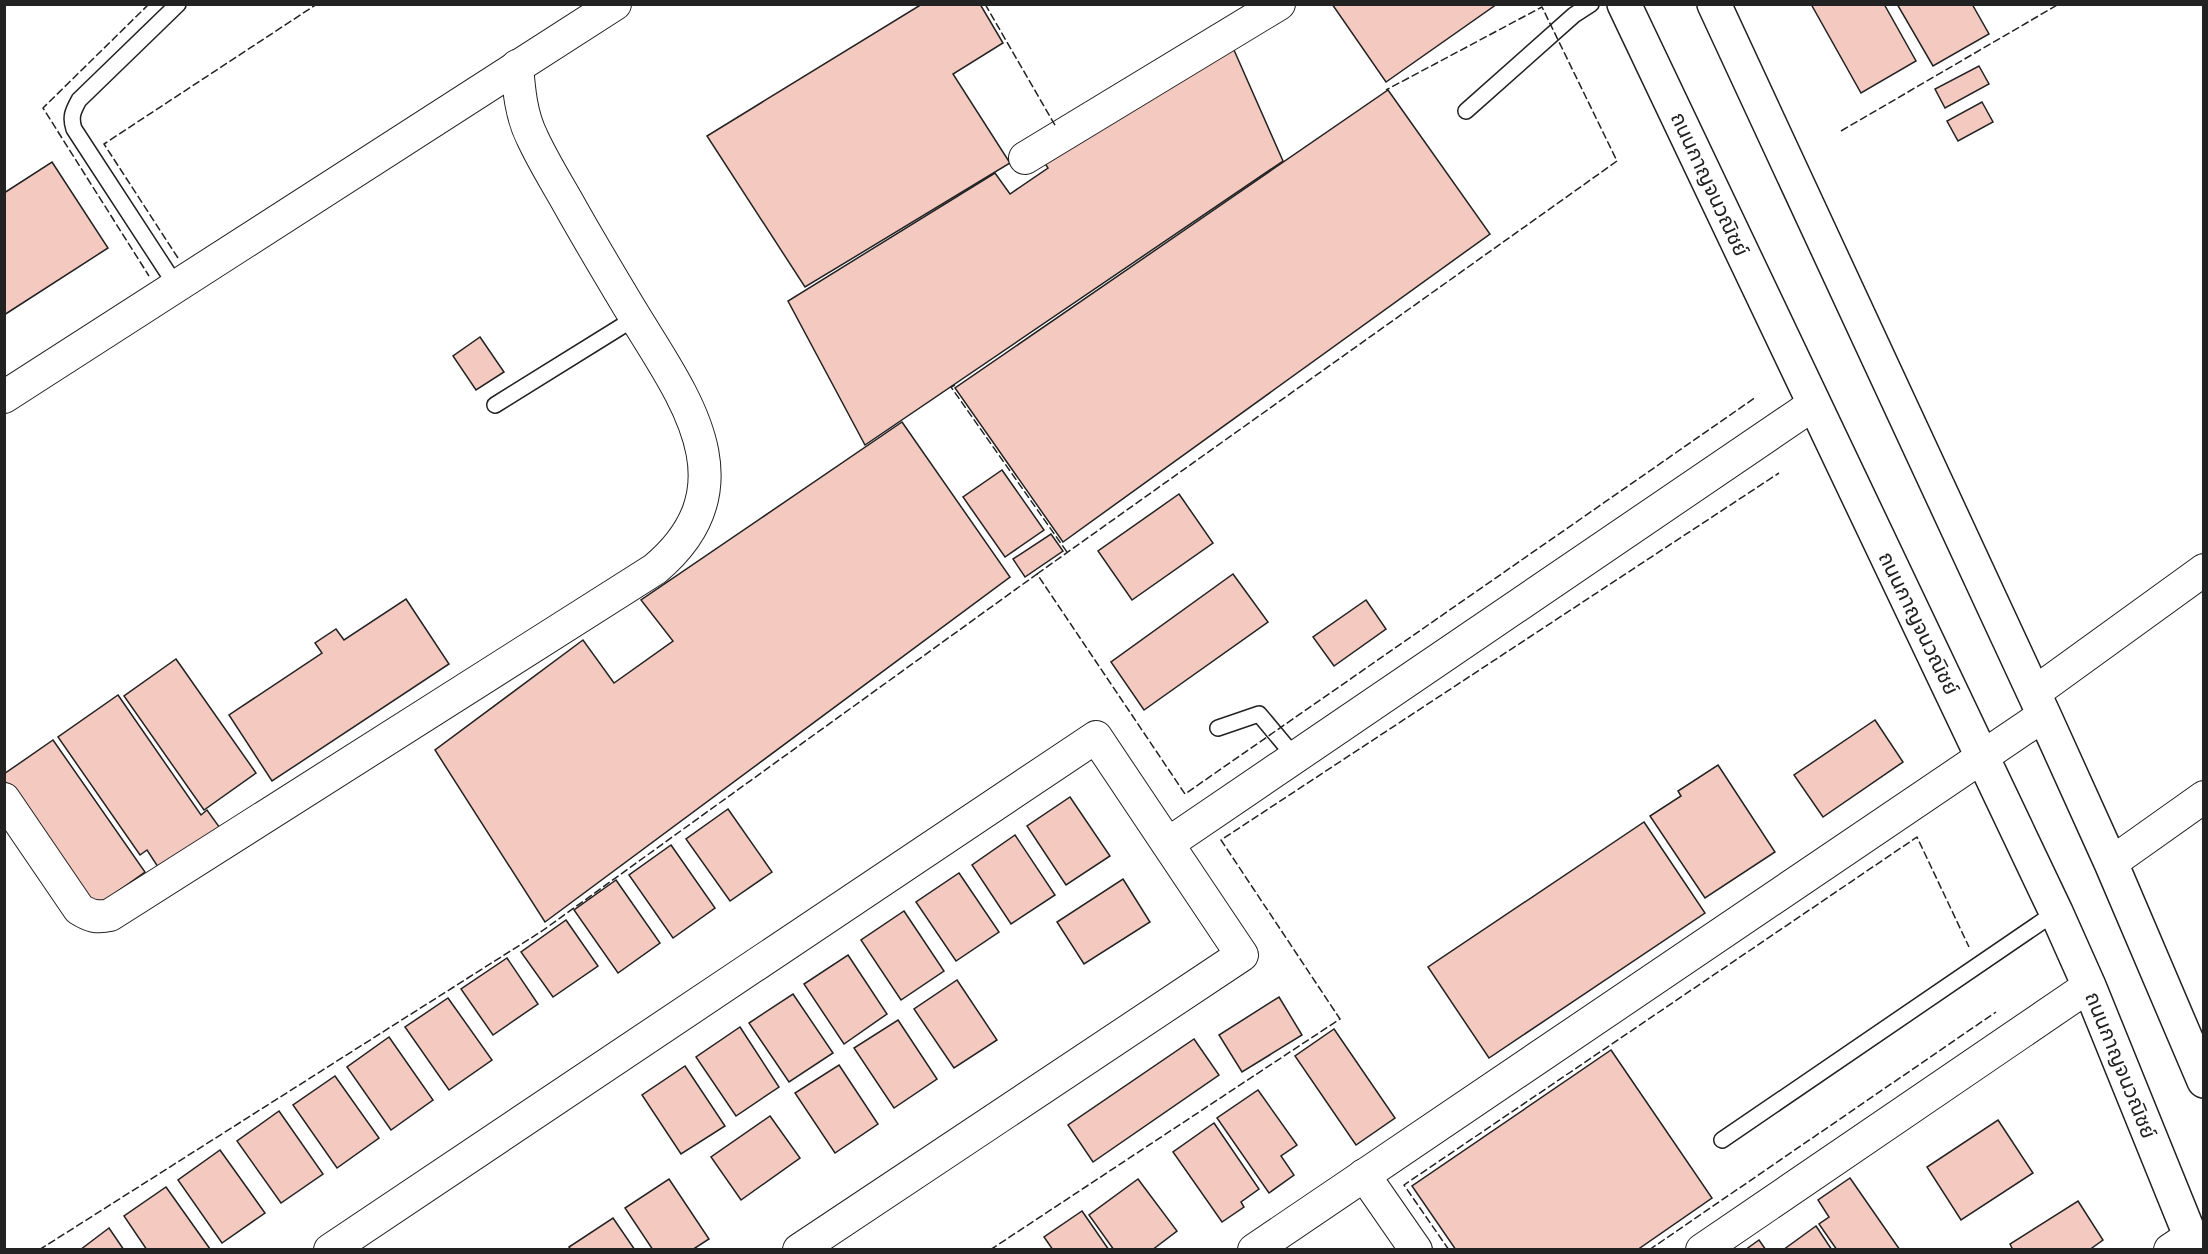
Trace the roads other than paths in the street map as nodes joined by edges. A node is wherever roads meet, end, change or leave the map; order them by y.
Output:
1 (178, 4) edge
2 (615, 4) edge
3 (1279, 4) edge
4 (1591, 4) edge
5 (1624, 4) edge
6 (1714, 4) edge
7 (517, 66) junction
8 (1466, 111) dead end
9 (1025, 158) dead end
10 (177, 287) junction
11 (635, 318) junction
12 (4, 397) edge
13 (1814, 404) junction
14 (495, 405) dead end
15 (2204, 570) edge
16 (2039, 704) junction
17 (1218, 728) dead end
18 (1295, 757) junction
19 (1983, 757) junction
20 (2204, 797) edge
21 (4, 799) edge
22 (1169, 843) junction
23 (2111, 864) junction
24 (2056, 912) junction
25 (2089, 986) junction
26 (2204, 1081) edge
27 (1722, 1140) dead end
28 (1364, 1175) junction
29 (2186, 1245) edge
30 (330, 1250) edge
31 (799, 1250) edge
32 (1254, 1250) edge
33 (1416, 1250) edge
34 (1702, 1250) edge

1 - 10 lane
2 - 7 street
3 - 9 street
4 - 8 lane
5 - 13 highway, ถนนกาญจนวณิชย์
6 - 16 highway
7 - 10 street
7 - 11 street
10 - 12 street
11 - 14 lane
11 - 21 street
13 - 18 street
13 - 19 highway, ถนนกาญจนวณิชย์
15 - 16 street
16 - 19 street
16 - 23 highway
17 - 18 lane
18 - 22 street
19 - 24 highway, ถนนกาญจนวณิชย์
19 - 28 street
20 - 23 street
22 - 30 street
22 - 31 street
23 - 26 highway
24 - 25 highway, ถนนกาญจนวณิชย์
24 - 27 lane
25 - 29 highway, ถนนกาญจนวณิชย์
25 - 34 street
28 - 32 street
28 - 33 street

